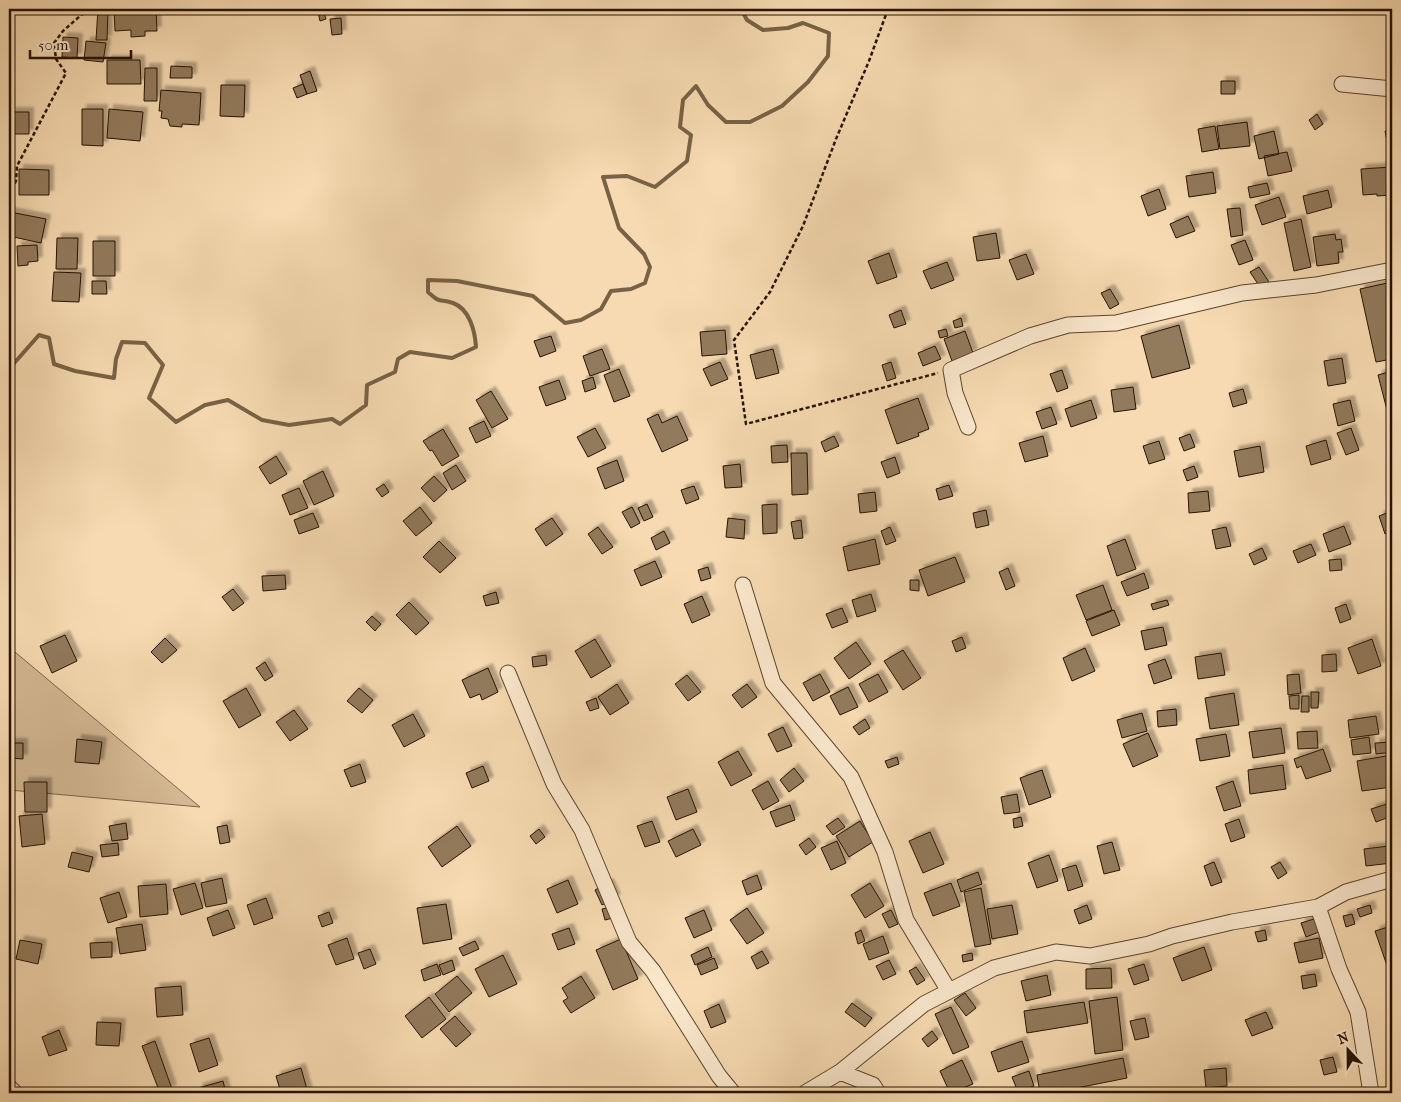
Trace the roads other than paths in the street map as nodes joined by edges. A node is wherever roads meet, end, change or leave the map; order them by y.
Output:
1 (1342, 84) dead end
2 (1392, 89) edge
3 (1392, 270) edge
4 (968, 428) dead end
5 (743, 586) dead end
6 (508, 673) dead end
7 (1392, 879) edge
8 (1318, 907) junction
9 (949, 991) junction
10 (840, 1072) junction
11 (9, 1087) edge
12 (15, 1093) edge
13 (733, 1093) edge
14 (805, 1093) edge
15 (878, 1093) edge
16 (1371, 1093) edge

1 - 2 street
3 - 4 street
5 - 9 street
6 - 13 street
7 - 8 street
8 - 9 street
8 - 16 street
9 - 10 street
10 - 14 street
10 - 15 street
11 - 12 street

